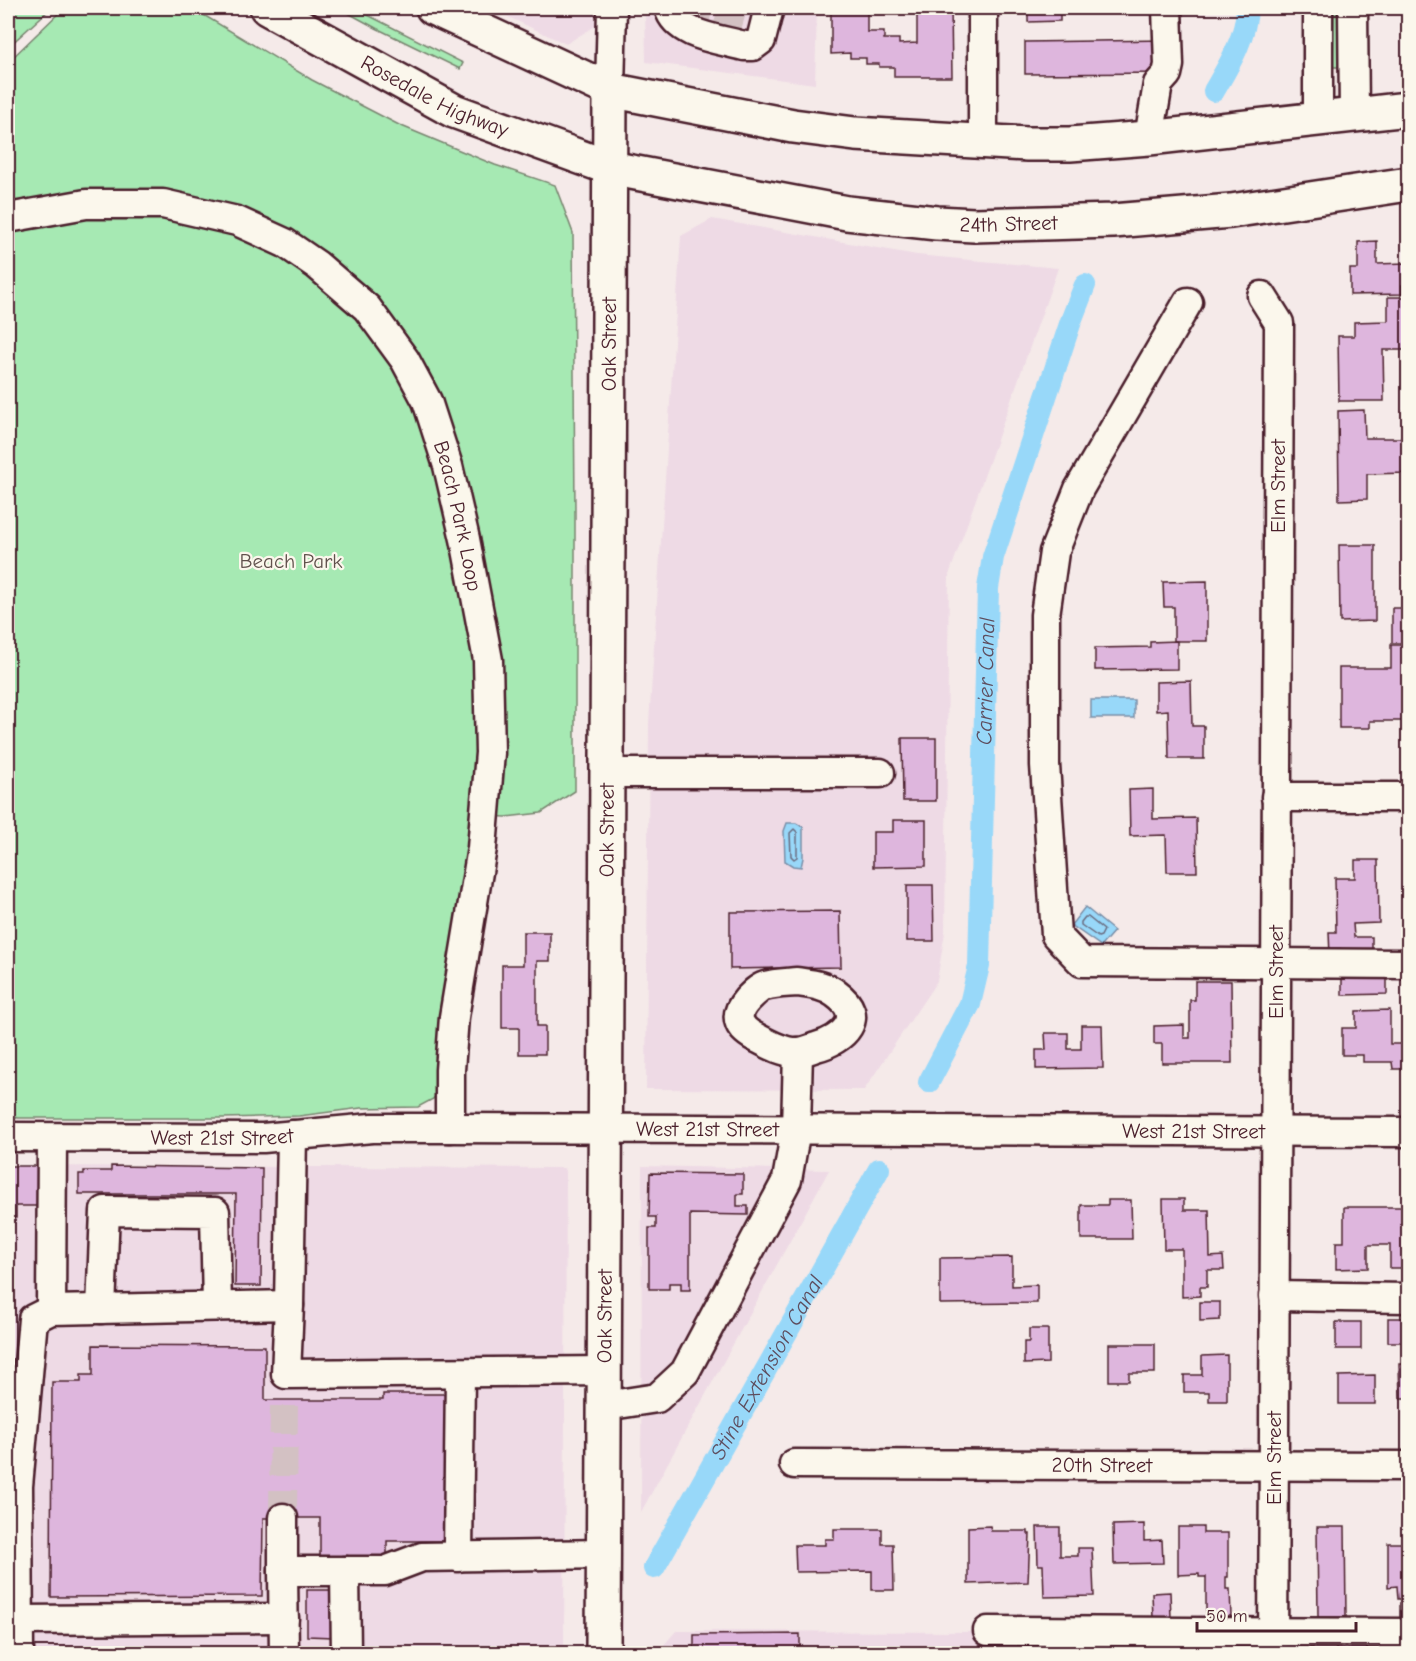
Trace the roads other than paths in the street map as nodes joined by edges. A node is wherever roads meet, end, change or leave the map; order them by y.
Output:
1 (267, 8) edge
2 (434, 8) edge
3 (612, 8) edge
4 (669, 8) edge
5 (769, 8) edge
6 (983, 8) edge
7 (1167, 8) edge
8 (1318, 8) edge
9 (1353, 8) edge
10 (610, 90) junction
11 (1408, 109) edge
12 (1354, 115) junction
13 (1318, 119) junction
14 (1149, 138) junction
15 (983, 142) junction
16 (610, 168) junction
17 (1408, 184) edge
18 (8, 218) edge
19 (1262, 296) dead end
20 (1188, 302) dead end
21 (608, 773) junction
22 (880, 773) dead end
23 (1276, 797) junction
24 (1408, 797) edge
25 (1276, 964) junction
26 (1408, 964) edge
27 (798, 1052) dead end
28 (450, 1128) junction
29 (606, 1128) junction
30 (796, 1130) junction
31 (1275, 1131) junction
32 (1408, 1132) edge
33 (292, 1136) junction
34 (8, 1137) edge
35 (52, 1138) junction
36 (1274, 1296) junction
37 (1408, 1298) edge
38 (289, 1305) junction
39 (217, 1306) junction
40 (102, 1309) junction
41 (51, 1310) junction
42 (604, 1371) junction
43 (460, 1373) junction
44 (604, 1406) junction
45 (794, 1464) dead end
46 (1274, 1466) junction
47 (1408, 1466) edge
48 (283, 1518) tunnel mouth
49 (13, 1527) edge
50 (604, 1554) junction
51 (458, 1557) junction
52 (283, 1571) junction
53 (345, 1571) junction
54 (16, 1608) edge
55 (284, 1618) junction
56 (988, 1631) dead end
57 (1408, 1633) edge
58 (1273, 1643) edge
59 (19, 1653) edge
60 (284, 1653) edge
61 (346, 1653) edge
62 (603, 1653) edge

1 - 16 main road, Rosedale Highway
2 - 10 main road
3 - 10 street, Oak Street
4 - 5 street
6 - 15 street
7 - 14 street
8 - 13 street
9 - 12 street
10 - 15 main road
10 - 16 main road, Oak Street
11 - 12 main road
12 - 13 main road
13 - 14 main road
14 - 15 main road
16 - 17 main road, 24th Street
16 - 21 main road, Oak Street
18 - 28 street, Beach Park Loop
19 - 23 street, Elm Street
20 - 25 street
21 - 22 street
21 - 29 main road, Oak Street
23 - 24 street
23 - 25 street, Elm Street
25 - 26 street
25 - 31 street, Elm Street
27 - 30 street
28 - 29 street, West 21st Street
28 - 33 street, West 21st Street
29 - 30 street, West 21st Street
29 - 42 main road, Oak Street
30 - 31 street, West 21st Street
30 - 44 street
31 - 32 street, West 21st Street
31 - 36 street, Elm Street
33 - 35 street, West 21st Street
33 - 38 street
34 - 35 street, West 21st Street
35 - 41 street
36 - 37 street
36 - 46 street, Elm Street
38 - 39 street
38 - 43 street
39 - 40 street
39 - 40 street
40 - 41 street
41 - 49 street
42 - 43 street
42 - 44 main road, Oak Street
43 - 51 street
44 - 50 main road, Oak Street
45 - 46 street, 20th Street
46 - 47 street, 20th Street
46 - 58 street, Elm Street
48 - 52 street
49 - 54 street
50 - 51 street
50 - 62 main road, Oak Street
51 - 53 street
52 - 53 street
52 - 55 street
53 - 61 street
54 - 55 street
54 - 59 street
55 - 60 street
56 - 58 street
57 - 58 street

